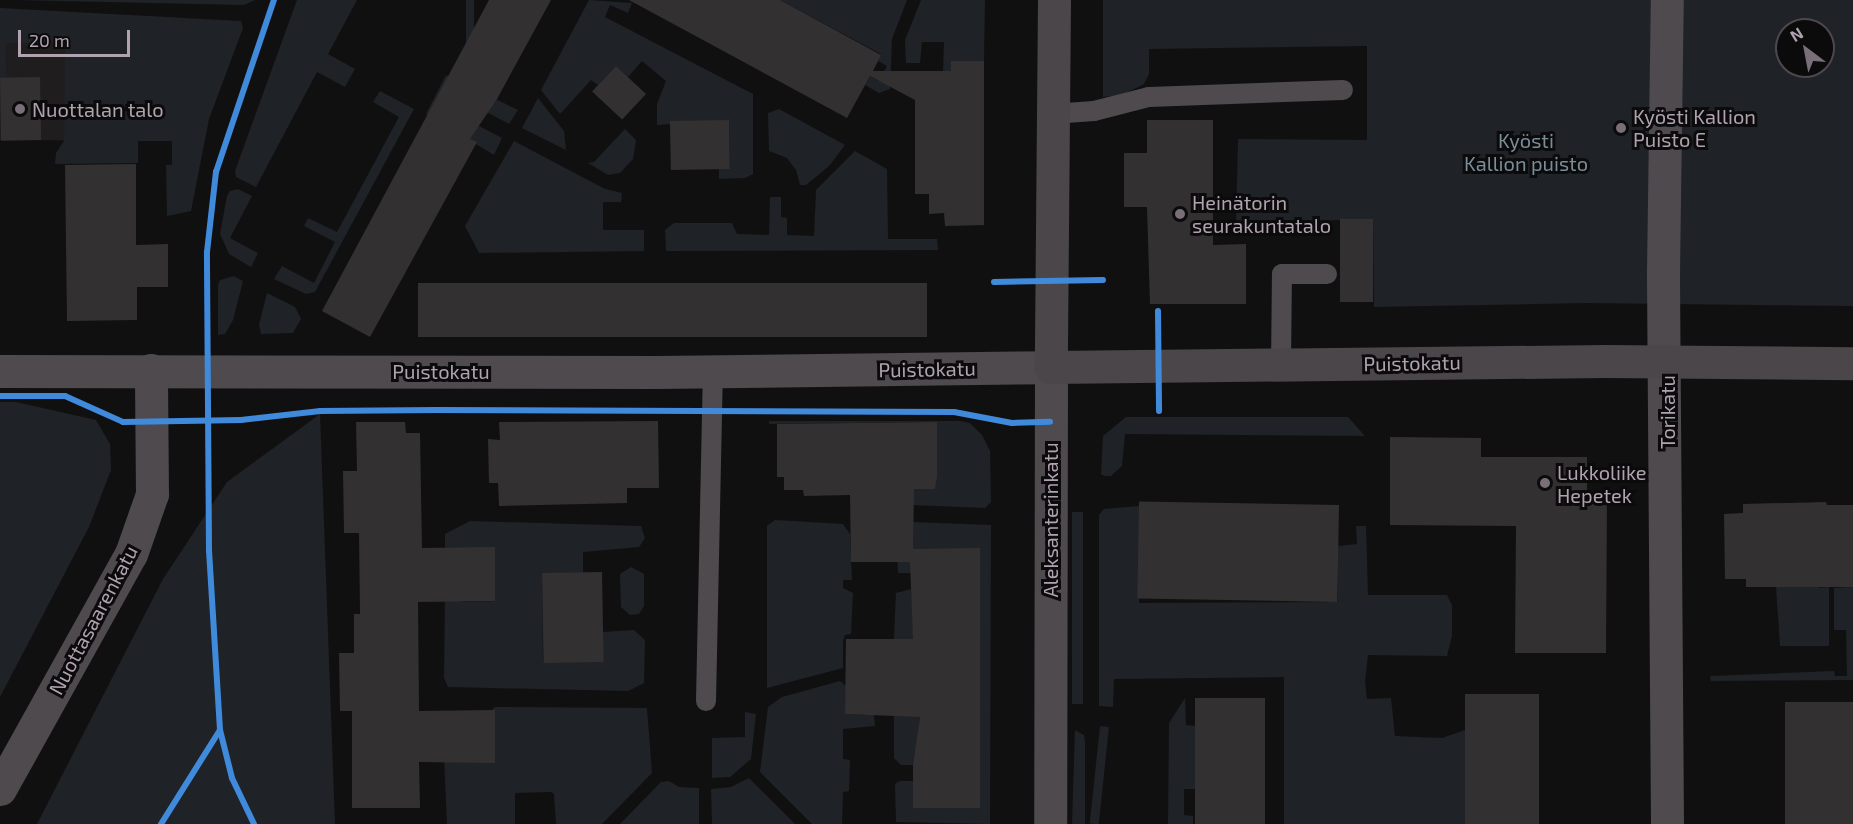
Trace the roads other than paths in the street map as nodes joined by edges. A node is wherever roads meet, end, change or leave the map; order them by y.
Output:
1 (1054, 0) edge
2 (1667, 0) edge
3 (1343, 90) dead end
4 (1052, 114) junction
5 (1327, 274) dead end
6 (1853, 363) edge
7 (1666, 364) junction
8 (1281, 365) junction
9 (1050, 367) junction
10 (152, 370) junction
11 (0, 371) edge
12 (714, 372) junction
13 (706, 701) dead end
14 (0, 789) edge
15 (1050, 824) edge
16 (1667, 824) edge

1 - 4 main road, Aleksanterinkatu
2 - 7 street, Torikatu
3 - 4 lane
4 - 9 main road, Aleksanterinkatu
5 - 8 lane
6 - 7 main road, Puistokatu
7 - 8 main road, Puistokatu
7 - 16 street, Torikatu
8 - 9 main road, Puistokatu
9 - 12 street, Puistokatu
9 - 15 street, Aleksanterinkatu
10 - 11 street, Puistokatu
10 - 12 street, Puistokatu
10 - 14 street, Nuottasaarenkatu
12 - 13 lane

